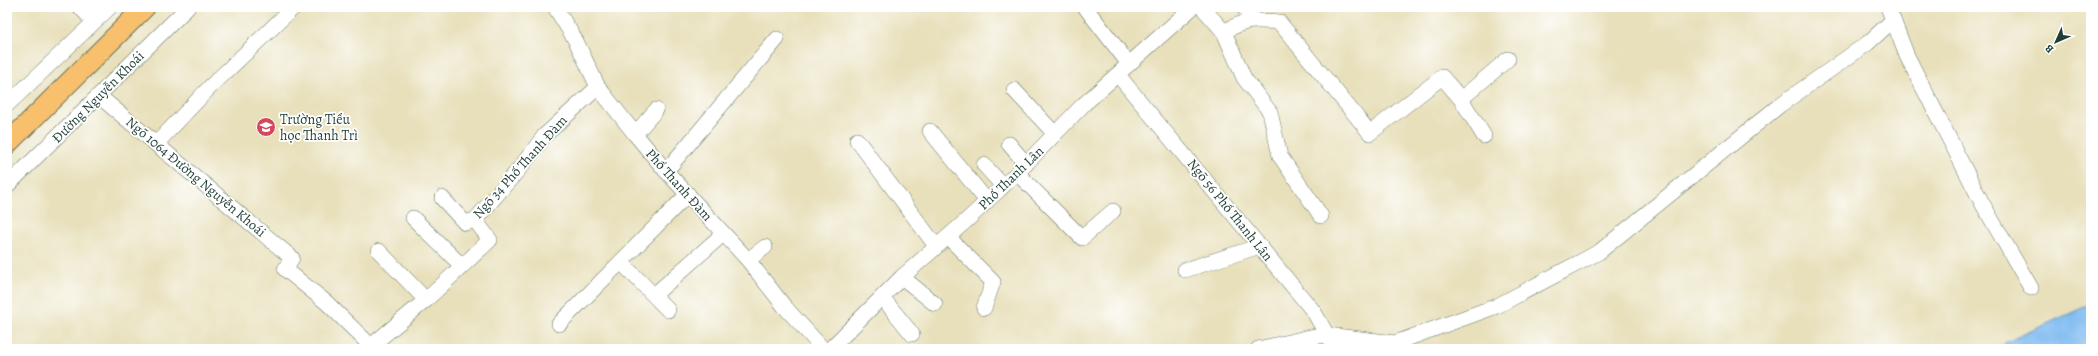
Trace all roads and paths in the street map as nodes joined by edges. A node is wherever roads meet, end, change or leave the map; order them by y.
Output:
1 (80, 7) edge
2 (110, 7) edge
3 (145, 7) edge
4 (188, 7) edge
5 (294, 7) edge
6 (554, 7) edge
7 (1085, 7) edge
8 (1193, 7) edge
9 (1202, 7) edge
10 (1243, 7) edge
11 (1890, 14) edge
12 (1254, 20) junction
13 (94, 22) junction
14 (1224, 32) junction
15 (777, 38) dead end
16 (1508, 59) dead end
17 (1129, 64) junction
18 (1118, 75) junction
19 (598, 86) junction
20 (1014, 90) dead end
21 (99, 96) junction
22 (1461, 99) junction
23 (7, 105) edge
24 (656, 110) dead end
25 (930, 131) dead end
26 (635, 134) junction
27 (1055, 134) junction
28 (1484, 136) dead end
29 (857, 140) dead end
30 (7, 144) edge
31 (156, 144) junction
32 (1009, 144) dead end
33 (984, 165) dead end
34 (1022, 168) junction
35 (666, 171) junction
36 (7, 186) edge
37 (1003, 186) junction
38 (688, 194) junction
39 (442, 198) dead end
40 (986, 201) junction
41 (1113, 211) dead end
42 (1322, 216) dead end
43 (413, 218) dead end
44 (475, 220) junction
45 (723, 234) junction
46 (948, 237) junction
47 (936, 246) junction
48 (1260, 246) junction
49 (766, 247) dead end
50 (379, 252) dead end
51 (748, 260) junction
52 (621, 262) junction
53 (462, 266) junction
54 (1185, 270) dead end
55 (902, 277) junction
56 (2031, 288) dead end
57 (654, 295) junction
58 (882, 297) junction
59 (426, 300) junction
60 (934, 304) dead end
61 (984, 308) dead end
62 (668, 310) dead end
63 (559, 324) dead end
64 (912, 334) dead end
65 (1327, 336) junction
66 (372, 347) edge
67 (823, 349) edge
68 (830, 349) edge
69 (1258, 349) edge
70 (1338, 349) edge

1 - 13 street
2 - 13 street
3 - 30 main road
4 - 21 street, Đường Nguyễn Khoái
5 - 31 street
6 - 19 street, Phố Thanh Đàm
7 - 17 street
8 - 17 street, Phố Thanh Lân
9 - 14 street
10 - 12 street
11 - 56 street
11 - 65 street
12 - 14 street
12 - 22 street
13 - 23 street
14 - 42 street
15 - 35 street
16 - 22 street
17 - 18 street, Phố Thanh Lân
18 - 27 street, Phố Thanh Lân
18 - 48 street, Ngõ 56 Phố Thanh Lân
19 - 26 street, Phố Thanh Đàm
19 - 44 street, Ngõ 34 Phố Thanh Đàm
20 - 27 street
21 - 31 street, Ngõ 1064 Đường Nguyễn Khoái
21 - 36 street, Đường Nguyễn Khoái
22 - 28 street
24 - 26 street
25 - 40 street
26 - 35 street, Phố Thanh Đàm
27 - 34 street, Phố Thanh Lân
29 - 47 street
31 - 66 street, Ngõ 1064 Đường Nguyễn Khoái
32 - 34 street
33 - 37 street
34 - 37 street, Phố Thanh Lân
34 - 41 street
35 - 38 street, Phố Thanh Đàm
37 - 40 street, Phố Thanh Lân
38 - 45 street, Phố Thanh Đàm
38 - 52 street
39 - 44 street, Ngõ 34 Phố Thanh Đàm
40 - 46 street, Phố Thanh Lân
43 - 53 street
44 - 53 street
45 - 51 street, Phố Thanh Đàm
45 - 57 street
46 - 47 street, Phố Thanh Lân
46 - 61 street
47 - 55 street, Phố Thanh Lân
48 - 54 street
48 - 65 street, Ngõ 56 Phố Thanh Lân
49 - 51 street
50 - 59 street
51 - 67 street, Phố Thanh Đàm
52 - 57 street
52 - 63 street
53 - 59 street
55 - 58 street, Phố Thanh Lân
55 - 60 street
57 - 62 street
58 - 64 street
58 - 68 street, Phố Thanh Lân
59 - 66 street
65 - 69 street
65 - 70 street, Ngõ 56 Phố Thanh Lân

